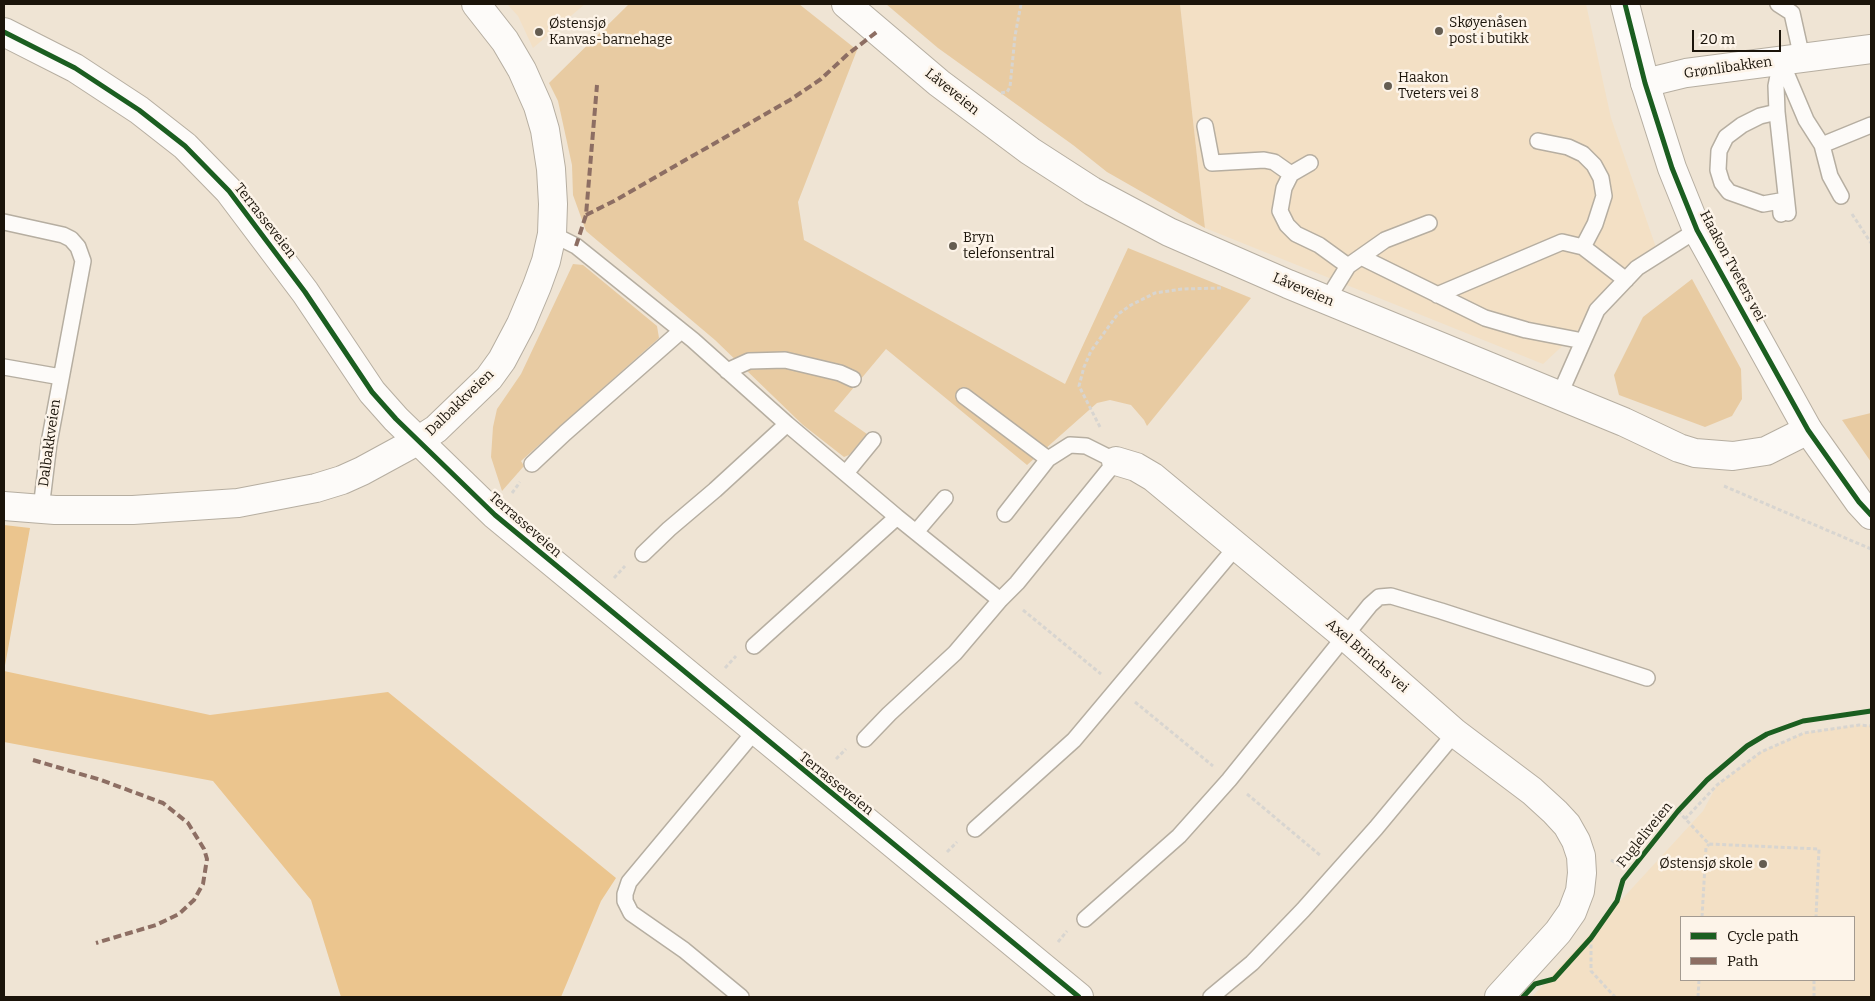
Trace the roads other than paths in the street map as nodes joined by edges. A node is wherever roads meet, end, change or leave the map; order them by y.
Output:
1 (476, 4) edge
2 (846, 4) edge
3 (1625, 4) edge
4 (1778, 4) edge
5 (1794, 8) edge
6 (4, 32) edge
7 (1871, 49) edge
8 (1792, 60) junction
9 (1645, 83) junction
10 (1777, 112) junction
11 (1871, 125) edge
12 (1205, 126) dead end
13 (1538, 141) dead end
14 (1822, 145) junction
15 (1310, 163) dead end
16 (1291, 174) junction
17 (1840, 196) road end
18 (4, 222) edge
19 (1429, 223) dead end
20 (1697, 230) junction
21 (552, 234) junction
22 (1583, 247) junction
23 (1361, 257) junction
24 (1348, 266) junction
25 (1626, 280) junction
26 (1437, 295) junction
27 (1327, 300) junction
28 (681, 331) junction
29 (1582, 341) junction
30 (4, 367) edge
31 (727, 371) junction
32 (60, 377) junction
33 (853, 379) dead end
34 (964, 396) dead end
35 (1559, 396) junction
36 (788, 424) junction
37 (1808, 430) junction
38 (419, 440) junction
39 (873, 440) dead end
40 (1048, 459) junction
41 (1116, 461) junction
42 (532, 464) road end
43 (846, 473) junction
44 (945, 498) dead end
45 (4, 506) edge
46 (41, 509) junction
47 (1005, 514) dead end
48 (1871, 515) edge
49 (896, 517) junction
50 (916, 532) junction
51 (1236, 547) junction
52 (643, 554) road end
53 (1002, 598) junction
54 (1346, 636) junction
55 (754, 646) road end
56 (1647, 678) dead end
57 (755, 731) junction
58 (1455, 733) junction
59 (865, 739) road end
60 (975, 829) road end
61 (1085, 919) road end
62 (741, 997) edge
63 (1079, 997) edge
64 (1211, 997) edge
65 (1499, 997) edge

1 - 21 street, Dalbakkveien
2 - 27 street, Låveveien
3 - 9 street, Haakon Tveters vei
4 - 5 lane
5 - 8 lane
6 - 38 street, Terrasseveien
7 - 8 street, Grønlibakken
8 - 9 street, Grønlibakken
8 - 10 lane
8 - 14 lane
9 - 20 street, Haakon Tveters vei
10 - 10 lane
11 - 14 lane
12 - 16 lane
13 - 22 lane
14 - 17 lane
15 - 16 lane
16 - 24 lane
18 - 32 lane, Dalbakkveien
19 - 23 lane
20 - 25 lane
20 - 37 street, Haakon Tveters vei
21 - 28 lane
21 - 38 street, Dalbakkveien
22 - 25 lane
22 - 26 lane
23 - 24 lane
23 - 26 lane
24 - 27 lane
25 - 29 lane
26 - 29 lane
27 - 35 street, Låveveien
28 - 31 lane
28 - 42 lane
29 - 35 lane
30 - 32 lane
31 - 33 lane
31 - 36 lane
32 - 46 lane, Dalbakkveien
34 - 40 lane
35 - 37 street, Låveveien
36 - 43 lane
36 - 52 lane
37 - 48 street, Haakon Tveters vei
38 - 46 street, Dalbakkveien
38 - 57 street, Terrasseveien
39 - 43 lane
40 - 41 lane, Axel Brinchs vei
40 - 47 lane, Axel Brinchs vei
41 - 51 street, Axel Brinchs vei
41 - 53 lane
43 - 49 lane
44 - 50 lane
45 - 46 street, Dalbakkveien
49 - 50 lane
49 - 55 lane
50 - 53 lane
51 - 54 street, Axel Brinchs vei
51 - 60 lane
53 - 59 lane
54 - 56 lane
54 - 58 street, Axel Brinchs vei
54 - 61 lane
57 - 62 lane
57 - 63 street, Terrasseveien
58 - 64 lane
58 - 65 street, Axel Brinchs vei

